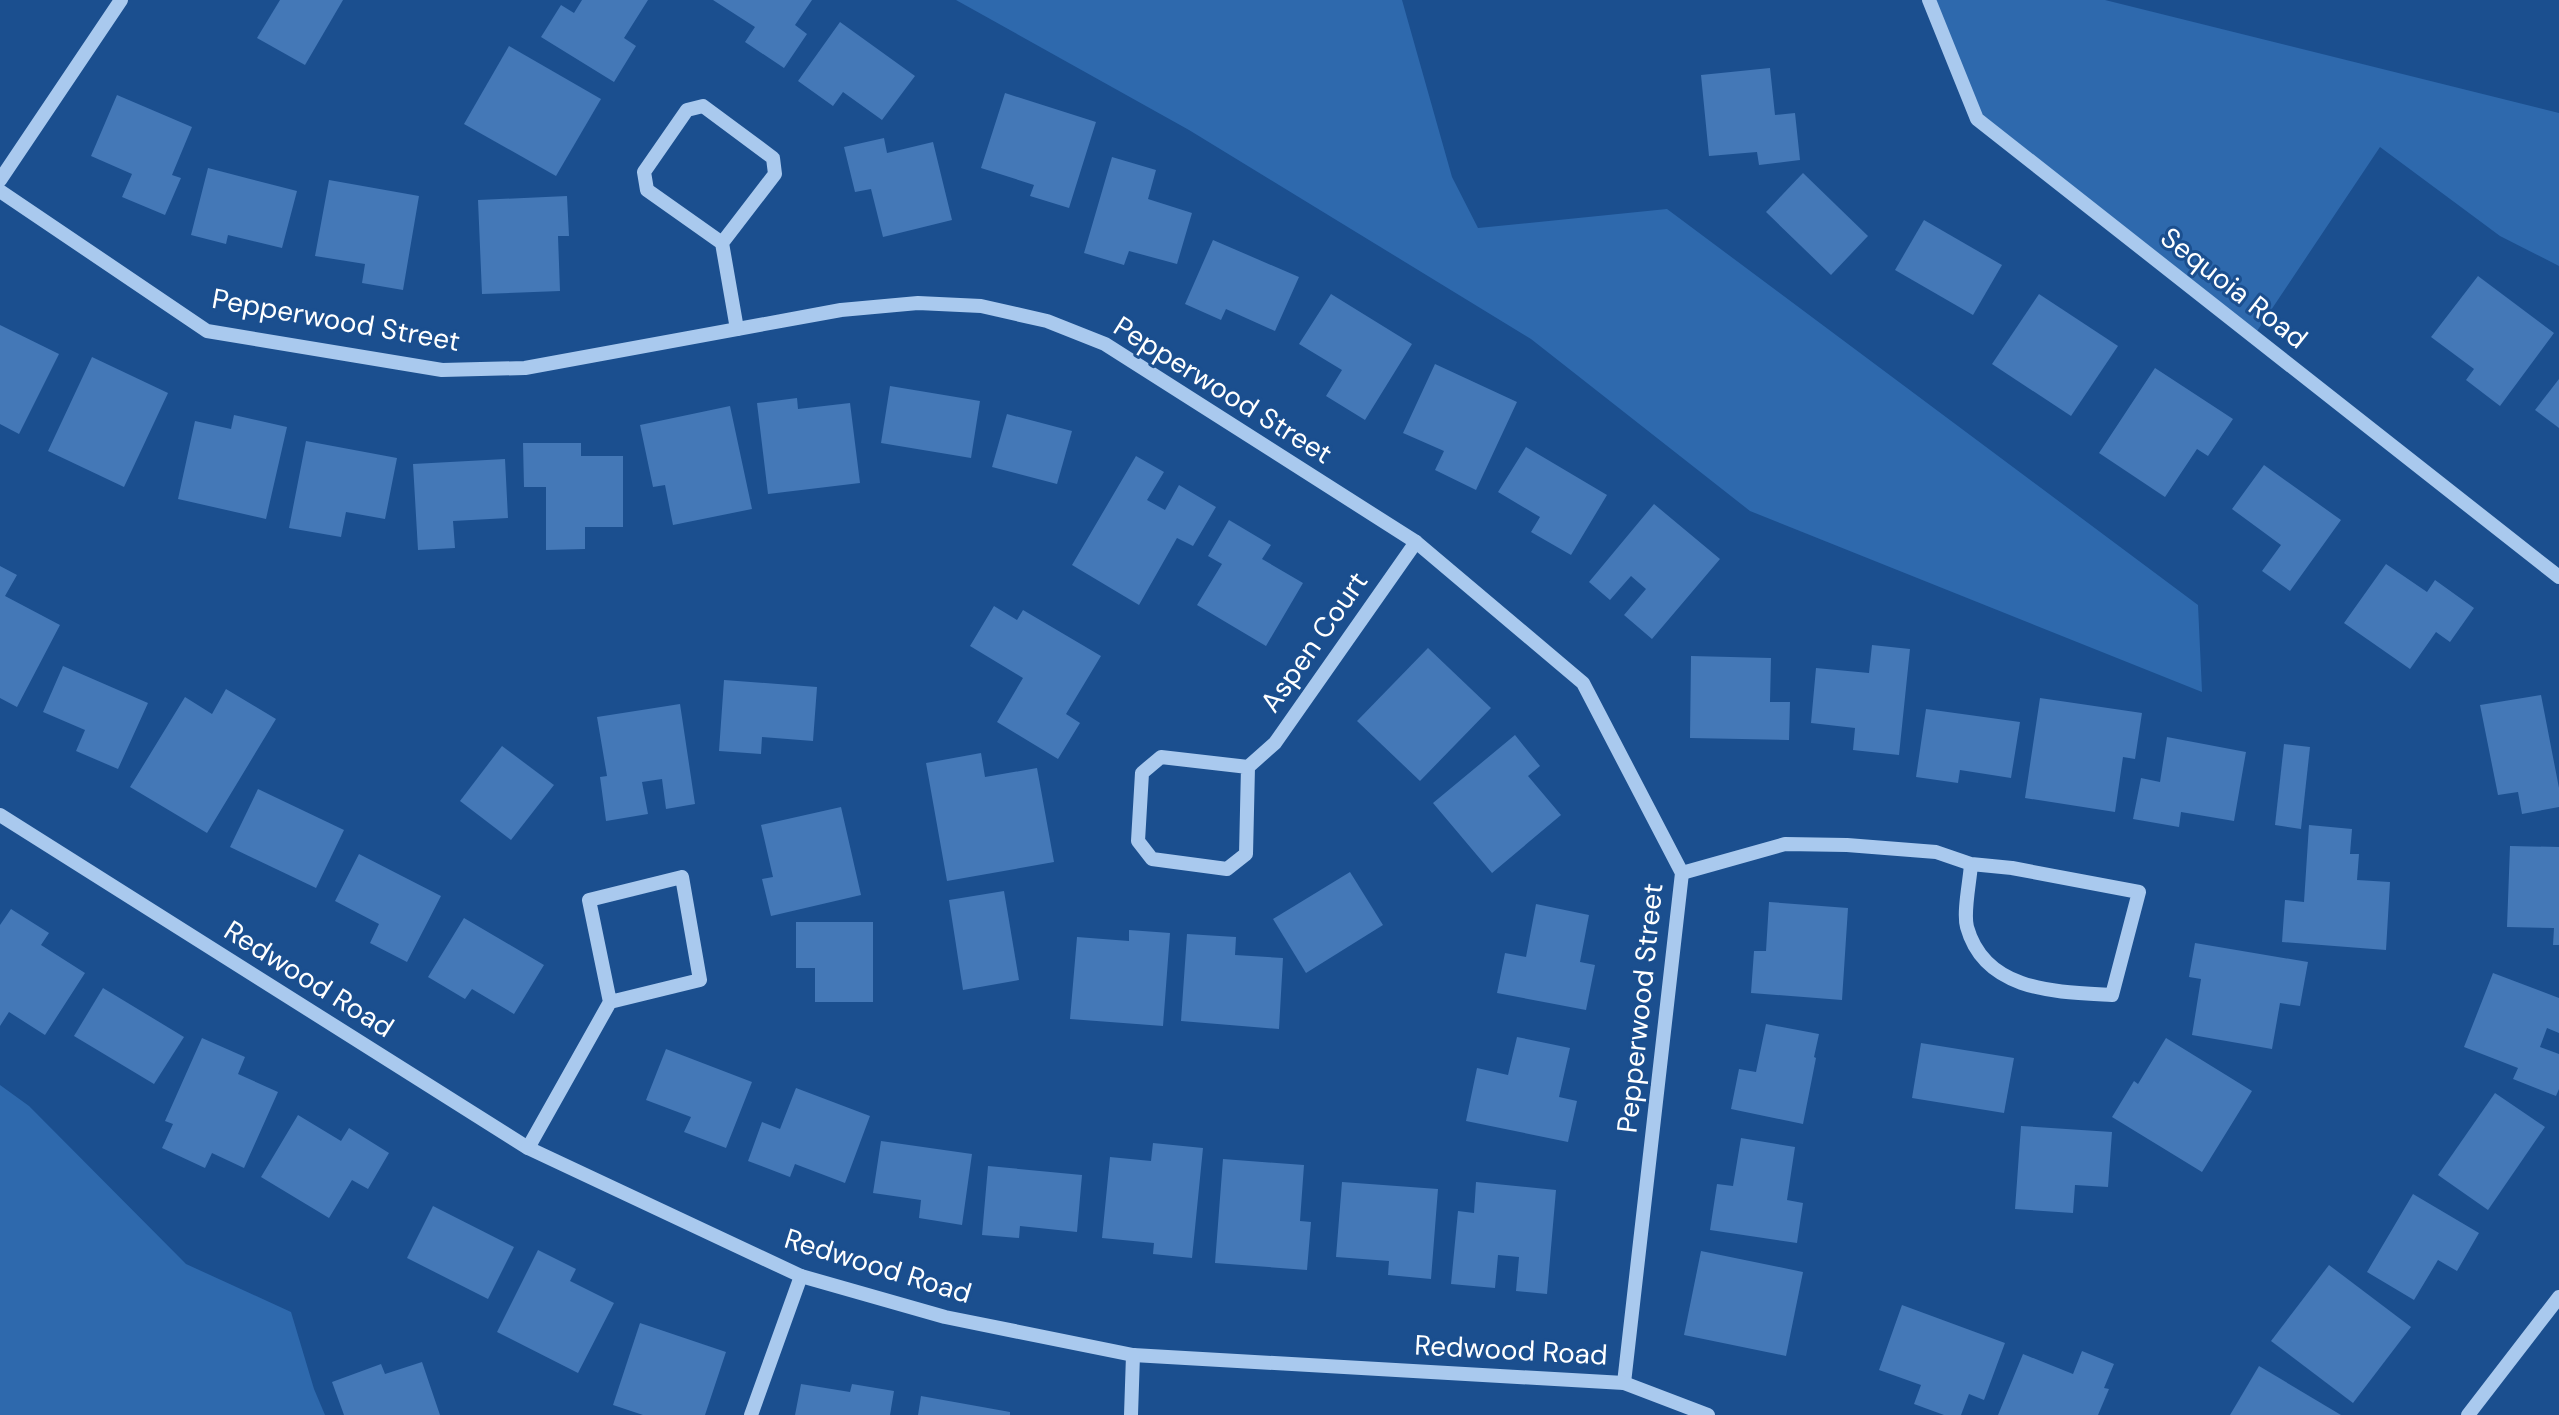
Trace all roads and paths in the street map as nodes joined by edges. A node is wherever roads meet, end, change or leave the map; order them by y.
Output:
1 (121, 0) edge
2 (1929, 0) edge
3 (0, 180) edge
4 (0, 191) edge
5 (722, 243) junction
6 (737, 329) junction
7 (1416, 542) junction
8 (2559, 577) edge
9 (1248, 767) junction
10 (0, 815) edge
11 (1971, 864) junction
12 (1682, 873) junction
13 (610, 1002) junction
14 (528, 1148) junction
15 (801, 1276) junction
16 (2559, 1297) edge
17 (1133, 1355) junction
18 (1624, 1383) junction
19 (751, 1415) edge
20 (1131, 1415) edge
21 (1708, 1415) edge
22 (2468, 1415) edge

1 - 3 street
2 - 8 street, Sequoia Road
4 - 6 street, Pepperwood Street
5 - 5 street
5 - 6 street
6 - 7 street, Pepperwood Street
7 - 9 street, Aspen Court
7 - 12 street, Pepperwood Street
9 - 9 street
10 - 14 street, Redwood Road
11 - 11 street
11 - 12 street
12 - 18 street, Pepperwood Street
13 - 13 street
13 - 14 street
14 - 15 street, Redwood Road
15 - 17 street, Redwood Road
15 - 19 street
16 - 22 street
17 - 18 street, Redwood Road
17 - 20 street
18 - 21 street, Redwood Road

